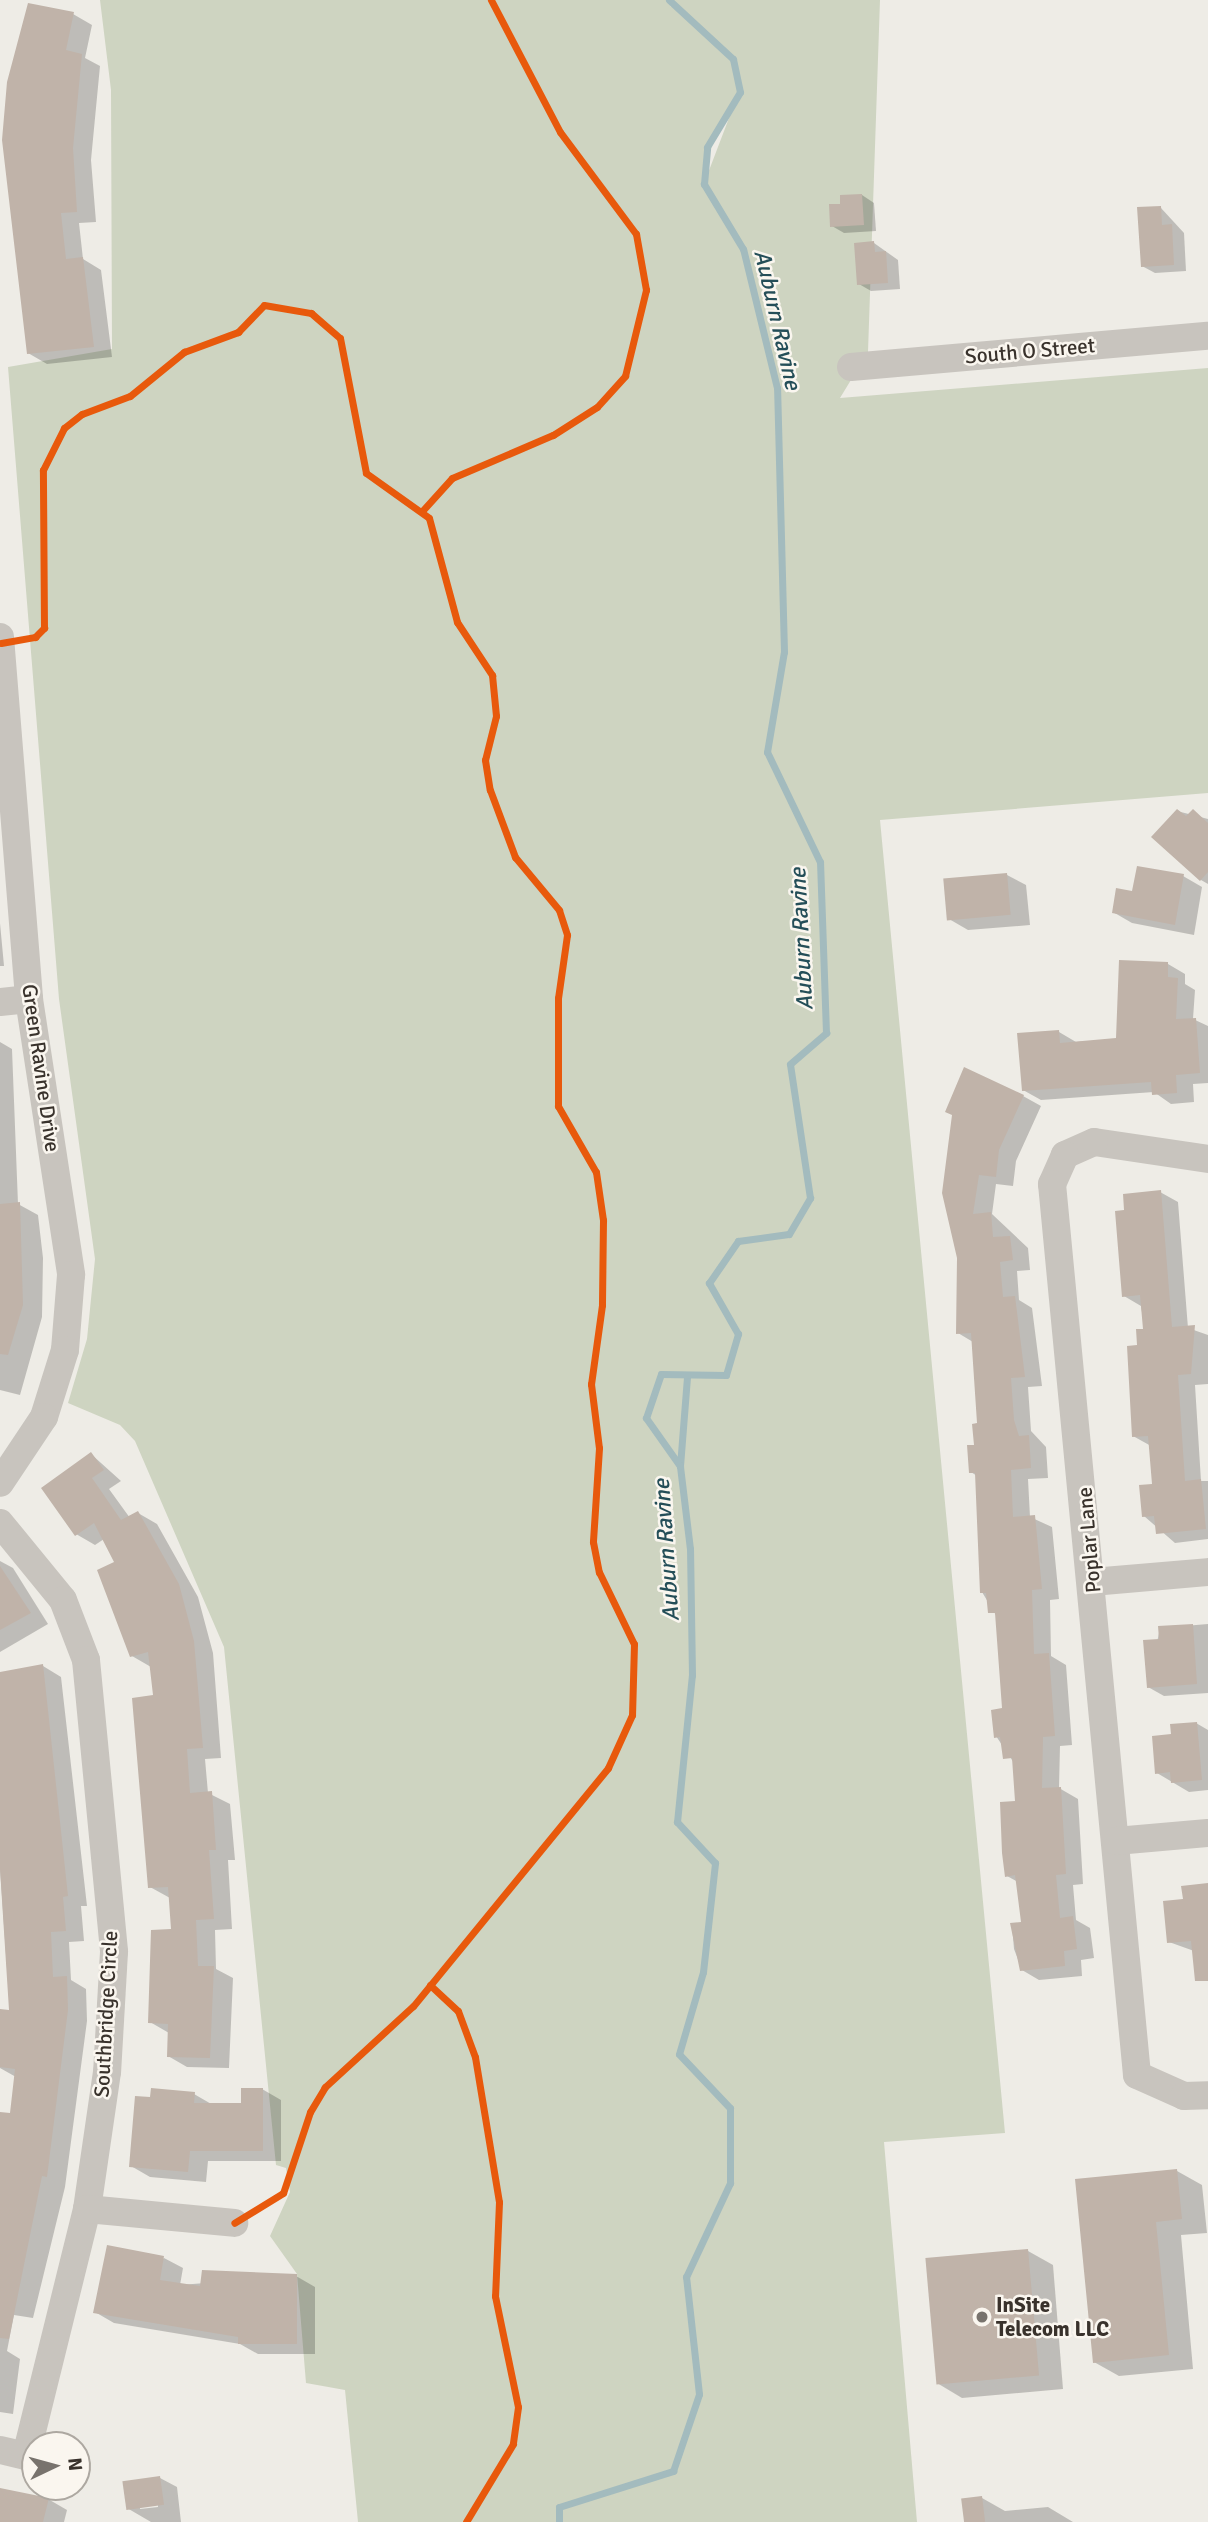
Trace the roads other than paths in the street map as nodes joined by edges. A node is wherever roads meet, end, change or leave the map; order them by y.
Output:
1 (1208, 336) edge
2 (851, 367) dead end
3 (0, 637) edge
4 (29, 999) junction
5 (0, 1002) edge
6 (1208, 1159) edge
7 (0, 1483) edge
8 (0, 1522) edge
9 (1208, 1573) edge
10 (1092, 1582) junction
11 (1208, 1833) edge
12 (1116, 1841) junction
13 (1208, 2095) edge
14 (87, 2209) junction
15 (234, 2223) dead end
16 (0, 2450) edge

1 - 2 street, South O Street
3 - 4 street, Green Ravine Drive
4 - 5 street
4 - 7 street, Green Ravine Drive
6 - 10 street, Poplar Lane
8 - 14 street, Southbridge Circle
9 - 10 street
10 - 12 street, Poplar Lane
11 - 12 street
12 - 13 street, Poplar Lane
14 - 15 street
14 - 16 street, Southbridge Circle

